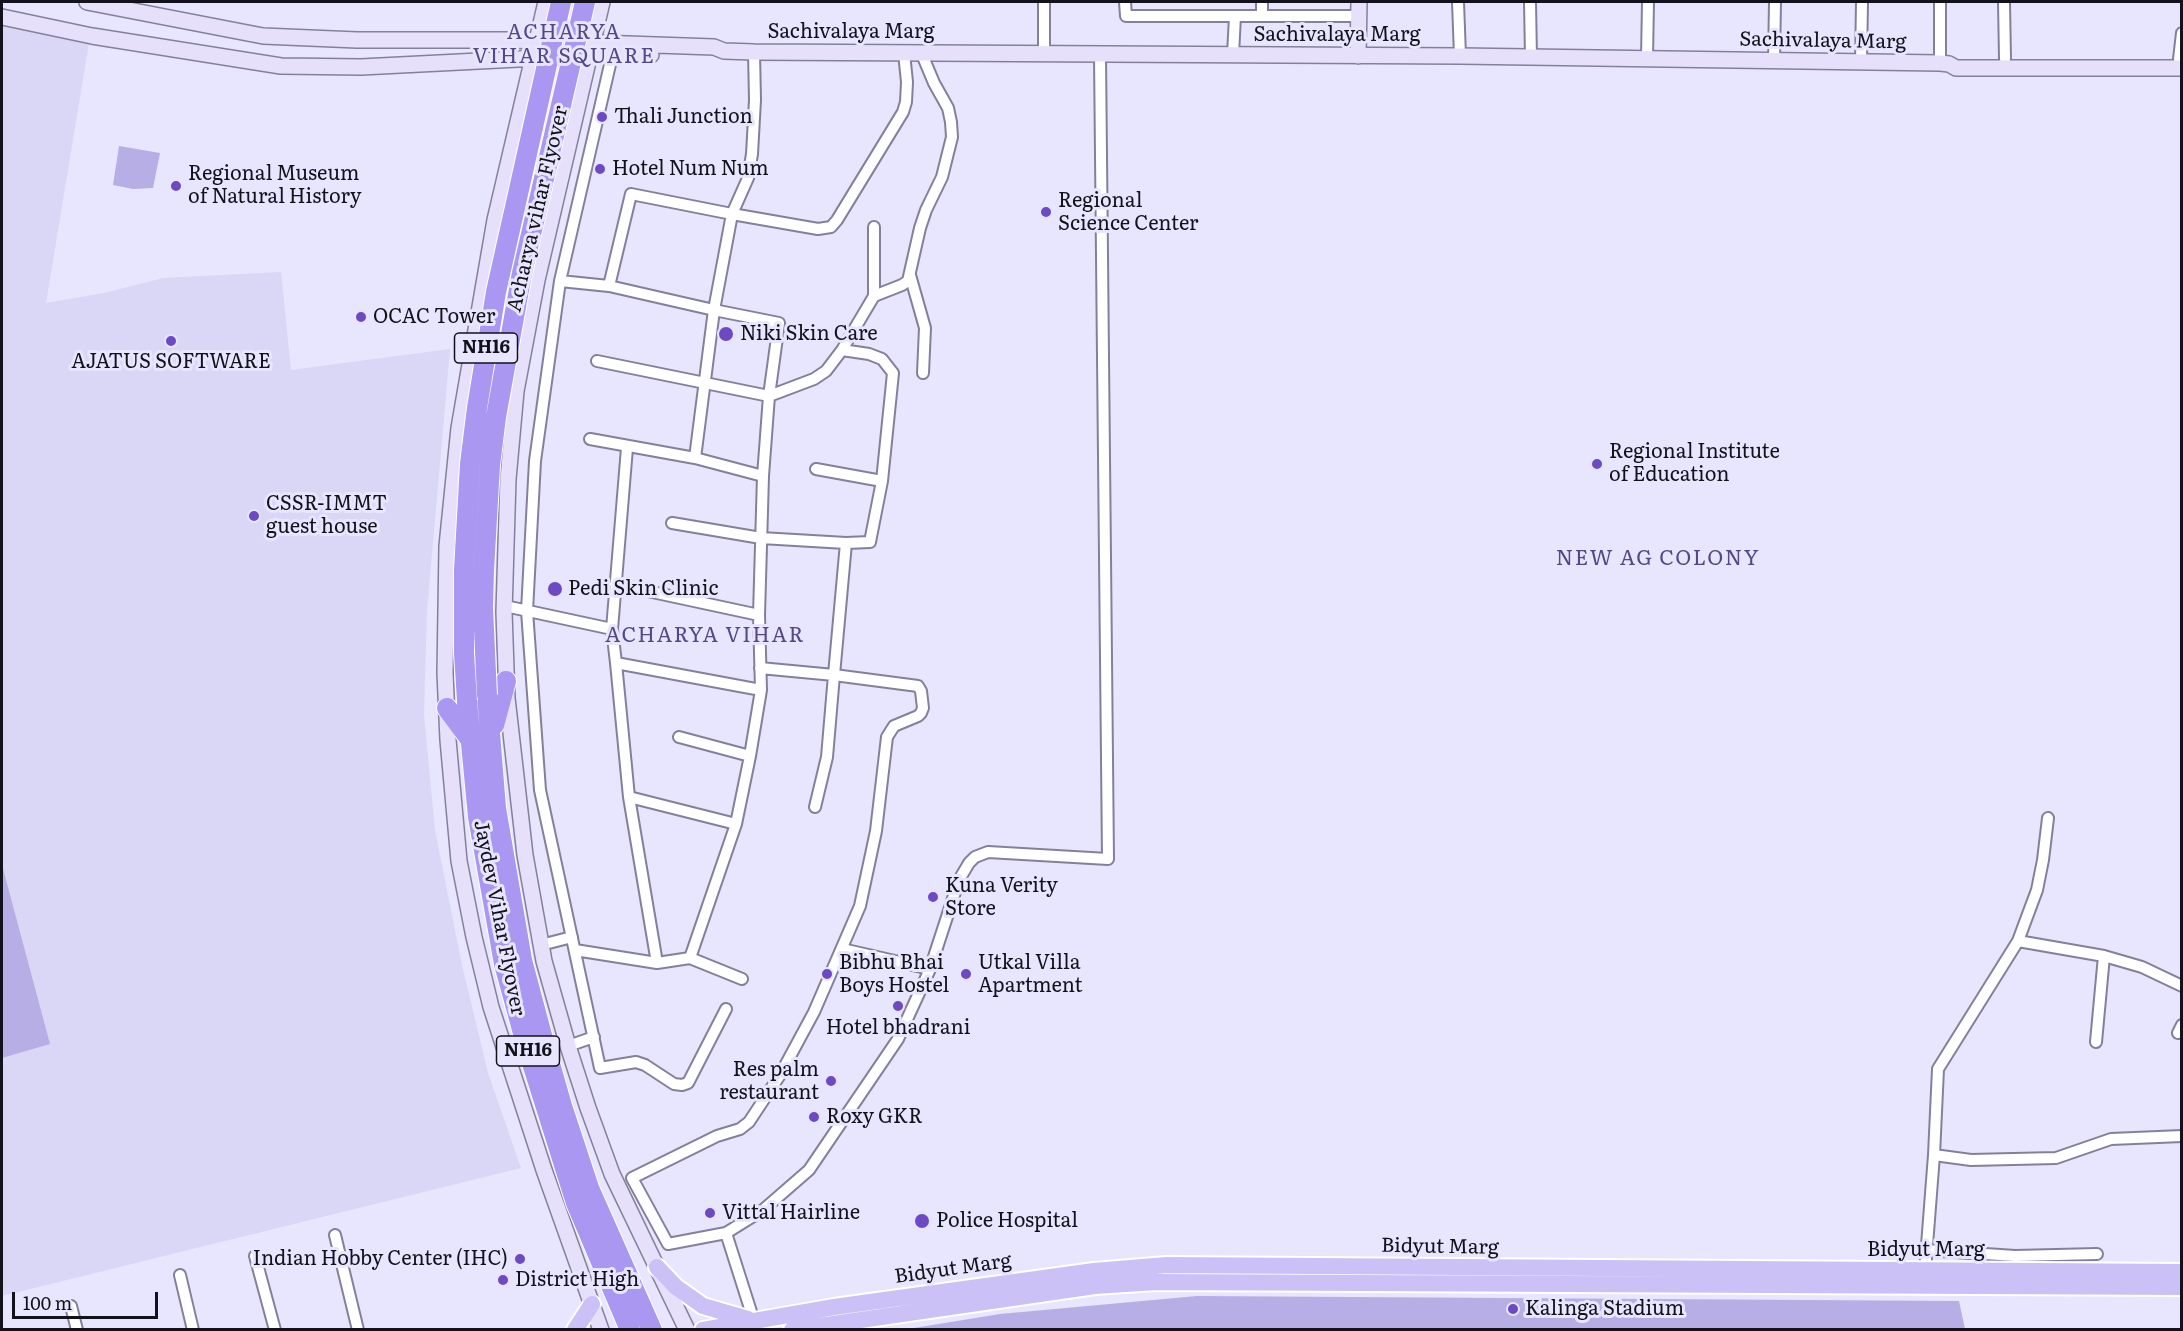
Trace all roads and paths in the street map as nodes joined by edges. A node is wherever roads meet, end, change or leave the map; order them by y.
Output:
1 (87, 2) edge
2 (546, 2) edge
3 (561, 2) edge
4 (1044, 2) edge
5 (1125, 2) edge
6 (1262, 2) edge
7 (1458, 2) edge
8 (1530, 2) edge
9 (1648, 2) edge
10 (1775, 2) edge
11 (1862, 2) edge
12 (1940, 2) edge
13 (2004, 2) edge
14 (596, 4) edge
15 (1359, 9) edge
16 (1235, 16) junction
17 (1262, 16) junction
18 (2, 17) edge
19 (542, 18) junction
20 (2181, 33) edge
21 (535, 41) junction
22 (590, 49) junction
23 (724, 51) junction
24 (754, 52) junction
25 (921, 52) junction
26 (904, 53) junction
27 (1044, 54) junction
28 (1100, 55) junction
29 (1233, 55) junction
30 (612, 56) junction
31 (1358, 56) junction
32 (1460, 56) junction
33 (1532, 58) junction
34 (1647, 58) junction
35 (2005, 59) junction
36 (532, 60) junction
37 (1774, 61) junction
38 (2181, 62) edge
39 (1861, 63) junction
40 (1944, 64) junction
41 (525, 86) junction
42 (576, 114) junction
43 (732, 214) junction
44 (874, 227) dead end
45 (541, 266) junction
46 (910, 275) junction
47 (561, 276) junction
48 (609, 286) junction
49 (874, 296) junction
50 (714, 310) junction
51 (842, 350) junction
52 (597, 361) dead end
53 (923, 373) dead end
54 (704, 381) junction
55 (769, 396) junction
56 (590, 440) dead end
57 (627, 448) junction
58 (694, 458) junction
59 (816, 469) dead end
60 (763, 476) junction
61 (882, 481) junction
62 (672, 523) dead end
63 (761, 538) junction
64 (846, 543) junction
65 (615, 584) junction
66 (504, 606) junction
67 (526, 611) junction
68 (759, 615) junction
69 (612, 629) junction
70 (616, 663) junction
71 (760, 668) junction
72 (834, 675) junction
73 (506, 681) junction
74 (761, 690) junction
75 (447, 708) junction
76 (679, 737) dead end
77 (470, 739) junction
78 (484, 751) junction
79 (750, 756) junction
80 (628, 797) junction
81 (815, 807) dead end
82 (2049, 818) dead end
83 (736, 824) junction
84 (572, 937) junction
85 (2018, 941) junction
86 (541, 945) junction
87 (842, 949) junction
88 (575, 951) junction
89 (2104, 956) junction
90 (690, 958) junction
91 (657, 963) junction
92 (930, 969) junction
93 (742, 979) dead end
94 (2181, 986) edge
95 (726, 1009) dead end
96 (594, 1037) junction
97 (2096, 1042) dead end
98 (568, 1046) junction
99 (2181, 1136) edge
100 (1934, 1155) junction
101 (726, 1233) junction
102 (335, 1235) dead end
103 (1926, 1250) junction
104 (2097, 1254) dead end
105 (255, 1256) dead end
106 (657, 1267) junction
107 (1925, 1271) junction
108 (2181, 1272) edge
109 (180, 1275) dead end
110 (2181, 1287) edge
111 (592, 1304) junction
112 (71, 1306) dead end
113 (754, 1321) junction
114 (76, 1329) edge
115 (193, 1329) edge
116 (275, 1329) edge
117 (358, 1329) edge
118 (575, 1329) edge
119 (601, 1329) edge
120 (630, 1329) edge
121 (652, 1329) edge
122 (687, 1329) edge
123 (703, 1329) edge
124 (792, 1329) edge

1 - 21 main road, Sachivalaya Marg
2 - 19 main road
3 - 77 highway, Acharya vihar Flyover / NH16, bridge
4 - 27 street
5 - 16 street
6 - 17 street
7 - 32 street
8 - 33 street
9 - 34 street
10 - 37 street
11 - 39 street
12 - 40 street
13 - 35 street
14 - 19 main road
14 - 22 main road
14 - 78 highway, Acharya vihar Flyover / NH16, bridge
15 - 17 street
15 - 31 main road
16 - 17 street
16 - 29 street
18 - 36 main road
19 - 21 main road
20 - 38 street
21 - 22 main road, Sachivalaya Marg
21 - 36 main road
22 - 23 main road, Sachivalaya Marg
22 - 30 main road, Sachivalaya Marg
22 - 36 main road
22 - 42 main road
23 - 24 main road, Sachivalaya Marg
23 - 30 main road, Sachivalaya Marg
24 - 26 main road, Sachivalaya Marg
24 - 43 street
25 - 26 main road, Sachivalaya Marg
25 - 27 main road, Sachivalaya Marg
25 - 46 street
26 - 43 street
27 - 28 main road, Sachivalaya Marg
28 - 29 main road, Sachivalaya Marg
28 - 92 street
29 - 31 main road, Sachivalaya Marg
30 - 47 street
31 - 32 main road, Sachivalaya Marg
32 - 33 main road, Sachivalaya Marg
33 - 34 main road, Sachivalaya Marg
34 - 37 main road, Sachivalaya Marg
35 - 38 main road, Sachivalaya Marg
35 - 40 main road, Sachivalaya Marg
36 - 41 main road
37 - 39 main road, Sachivalaya Marg
38 - 40 main road, Sachivalaya Marg
39 - 40 main road, Sachivalaya Marg
41 - 42 main road
41 - 75 main road
42 - 45 main road
43 - 48 street
43 - 50 street
44 - 49 street
45 - 47 street
45 - 66 main road
46 - 49 street
46 - 53 street
47 - 48 street
47 - 67 street
48 - 50 street
49 - 51 street
50 - 54 street
50 - 55 street
51 - 55 street
51 - 61 street
52 - 54 street
54 - 55 street
54 - 58 street
55 - 60 street
56 - 57 street
57 - 58 street
57 - 65 street
58 - 60 street
59 - 61 street
60 - 63 street
61 - 64 street
62 - 63 street
63 - 64 street
63 - 68 street
64 - 72 street
65 - 68 street
65 - 69 street
66 - 67 street
66 - 73 main road
67 - 69 street
67 - 84 street
68 - 71 street
69 - 70 street
70 - 74 street
70 - 80 street
71 - 72 street
71 - 74 street
72 - 81 street
72 - 87 street
73 - 78 highway
73 - 86 main road
74 - 79 street
75 - 77 highway
75 - 111 main road
76 - 79 street
77 - 78 highway, Jaydev Vihar Flyover / NH16
78 - 120 highway, Jaydev Vihar Flyover / NH16
78 - 121 highway, Jaydev Vihar Flyover / NH16
79 - 83 street
80 - 83 street
80 - 91 street
82 - 85 street
83 - 90 street
84 - 86 street
84 - 88 street
85 - 89 street
85 - 100 street
86 - 98 main road
87 - 92 street
87 - 101 street
88 - 91 street
88 - 96 street
89 - 94 street
89 - 97 street
90 - 91 street
90 - 93 street
92 - 101 street
95 - 96 street
96 - 98 street
98 - 106 main road
99 - 100 street
100 - 103 street
101 - 113 street
102 - 117 street
103 - 104 street
103 - 107 street
105 - 116 street
106 - 113 main road
106 - 122 main road
107 - 108 main road, Bidyut Marg
107 - 113 main road, Bidyut Marg
109 - 115 street
110 - 124 main road, Bidyut Marg
111 - 118 main road
111 - 119 main road
112 - 114 street
113 - 123 main road, Bidyut Marg

